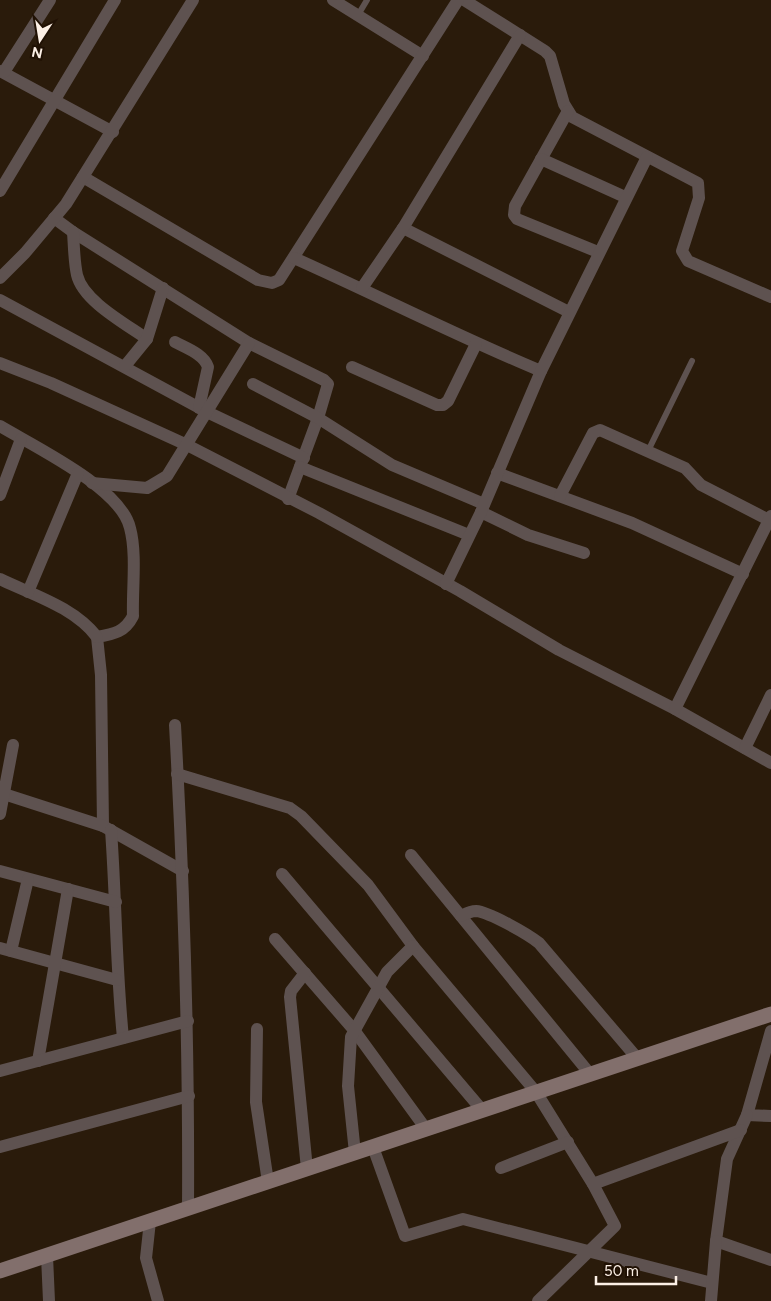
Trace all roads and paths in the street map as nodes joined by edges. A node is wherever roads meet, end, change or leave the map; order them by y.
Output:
1 (50, 0) edge
2 (115, 0) edge
3 (333, 0) edge
4 (367, 0) edge
5 (458, 0) edge
6 (464, 0) edge
7 (188, 1) edge
8 (358, 15) junction
9 (520, 35) junction
10 (423, 56) junction
11 (2, 71) edge
12 (55, 100) junction
13 (568, 111) junction
14 (113, 132) junction
15 (646, 157) junction
16 (541, 159) junction
17 (83, 177) junction
18 (0, 192) edge
19 (625, 197) junction
20 (54, 218) junction
21 (403, 228) junction
22 (73, 232) junction
23 (598, 252) junction
24 (294, 258) junction
25 (0, 278) edge
26 (163, 288) junction
27 (362, 288) junction
28 (771, 297) edge
29 (0, 300) edge
30 (569, 312) junction
31 (147, 339) junction
32 (174, 342) dead end
33 (249, 343) junction
34 (476, 344) junction
35 (692, 361) dead end
36 (0, 363) edge
37 (125, 366) junction
38 (352, 367) dead end
39 (541, 371) junction
40 (253, 384) dead end
41 (203, 410) junction
42 (318, 418) junction
43 (0, 426) edge
44 (21, 439) junction
45 (187, 445) junction
46 (648, 451) junction
47 (302, 463) junction
48 (78, 473) junction
49 (498, 473) junction
50 (92, 483) junction
51 (0, 495) edge
52 (560, 496) junction
53 (288, 499) junction
54 (483, 508) junction
55 (770, 518) edge
56 (469, 536) junction
57 (584, 553) dead end
58 (743, 574) junction
59 (0, 579) edge
60 (446, 584) junction
61 (28, 592) junction
62 (97, 637) junction
63 (771, 695) edge
64 (675, 709) junction
65 (175, 725) dead end
66 (13, 745) dead end
67 (745, 748) junction
68 (771, 762) edge
69 (178, 774) junction
70 (4, 794) junction
71 (0, 814) edge
72 (107, 828) junction
73 (411, 855) dead end
74 (0, 871) edge
75 (183, 871) junction
76 (282, 874) dead end
77 (28, 879) junction
78 (68, 889) junction
79 (116, 902) junction
80 (461, 916) junction
81 (275, 939) dead end
82 (413, 946) junction
83 (5, 949) edge
84 (55, 964) junction
85 (304, 973) junction
86 (117, 980) junction
87 (378, 986) junction
88 (771, 1014) edge
89 (188, 1021) junction
90 (257, 1029) dead end
91 (354, 1030) junction
92 (771, 1031) edge
93 (124, 1038) junction
94 (637, 1058) junction
95 (38, 1061) junction
96 (0, 1071) edge
97 (590, 1074) junction
98 (536, 1092) junction
99 (188, 1096) junction
100 (482, 1110) junction
101 (747, 1115) junction
102 (771, 1116) edge
103 (426, 1129) junction
104 (741, 1130) junction
105 (568, 1142) junction
106 (0, 1147) edge
107 (373, 1147) junction
108 (355, 1153) junction
109 (500, 1168) dead end
110 (307, 1169) junction
111 (268, 1182) junction
112 (594, 1184) junction
113 (188, 1209) junction
114 (150, 1221) junction
115 (716, 1241) junction
116 (588, 1251) junction
117 (47, 1256) junction
118 (771, 1260) edge
119 (0, 1271) edge
120 (712, 1283) junction
121 (49, 1301) edge
122 (158, 1301) edge
123 (538, 1301) edge
124 (711, 1301) edge

1 - 11 street
2 - 12 street
3 - 8 street
4 - 8 lane
5 - 10 street
6 - 9 street
7 - 14 street
8 - 10 street
9 - 13 street
9 - 21 street
10 - 24 street
11 - 12 street
12 - 14 street
12 - 18 street
13 - 15 street
13 - 16 street
14 - 17 street
15 - 19 street
15 - 28 street
16 - 19 street
16 - 23 street
17 - 20 street
17 - 24 street
19 - 23 street
20 - 22 street
20 - 25 street
21 - 27 street
21 - 30 street
22 - 26 street
22 - 31 street
23 - 30 street
24 - 27 street
26 - 31 street
26 - 33 street
27 - 34 street
29 - 37 street
30 - 39 street
31 - 37 street
32 - 41 street
33 - 41 street
33 - 42 street
34 - 38 street
34 - 39 street
35 - 46 lane
36 - 45 street
37 - 41 street
39 - 49 street
40 - 42 street
41 - 45 street
41 - 47 street
42 - 47 street
42 - 54 street
43 - 44 street
44 - 48 street
44 - 51 street
45 - 50 street
45 - 53 street
46 - 52 street
46 - 55 street
47 - 53 street
47 - 56 street
48 - 50 street
48 - 61 street
49 - 52 street
49 - 54 street
50 - 62 street
52 - 58 street
53 - 60 street
54 - 56 street
54 - 57 street
55 - 58 street
56 - 60 street
58 - 64 street
59 - 61 street
60 - 64 street
61 - 62 street
62 - 72 street
63 - 67 street
64 - 67 street
65 - 69 street
66 - 70 street
67 - 68 street
69 - 75 street
69 - 82 street
70 - 71 street
70 - 72 street
72 - 75 street
72 - 79 street
73 - 80 street
74 - 77 street
75 - 89 street
76 - 87 street
77 - 78 street
77 - 83 street
78 - 79 street
78 - 84 street
79 - 86 street
80 - 94 street
80 - 97 street
81 - 85 street
82 - 87 street
82 - 98 street
83 - 84 street
84 - 86 street
84 - 95 street
85 - 91 street
85 - 110 street
86 - 93 street
87 - 91 street
87 - 100 street
88 - 94 main road
89 - 93 street
89 - 99 street
90 - 111 street
91 - 103 street
91 - 108 street
92 - 101 street
93 - 95 street
94 - 97 main road
95 - 96 street
97 - 98 main road
98 - 100 main road
98 - 105 street
99 - 106 street
99 - 113 street
100 - 103 main road
101 - 102 street
101 - 104 street
103 - 107 main road
104 - 112 street
104 - 115 street
105 - 109 street
105 - 112 street
107 - 108 main road
107 - 116 street
108 - 110 main road
110 - 111 main road
111 - 113 main road
112 - 116 street
113 - 114 main road
114 - 117 main road
114 - 122 street
115 - 118 street
115 - 120 street
116 - 120 street
116 - 123 street
117 - 119 main road
117 - 121 street
120 - 124 street

